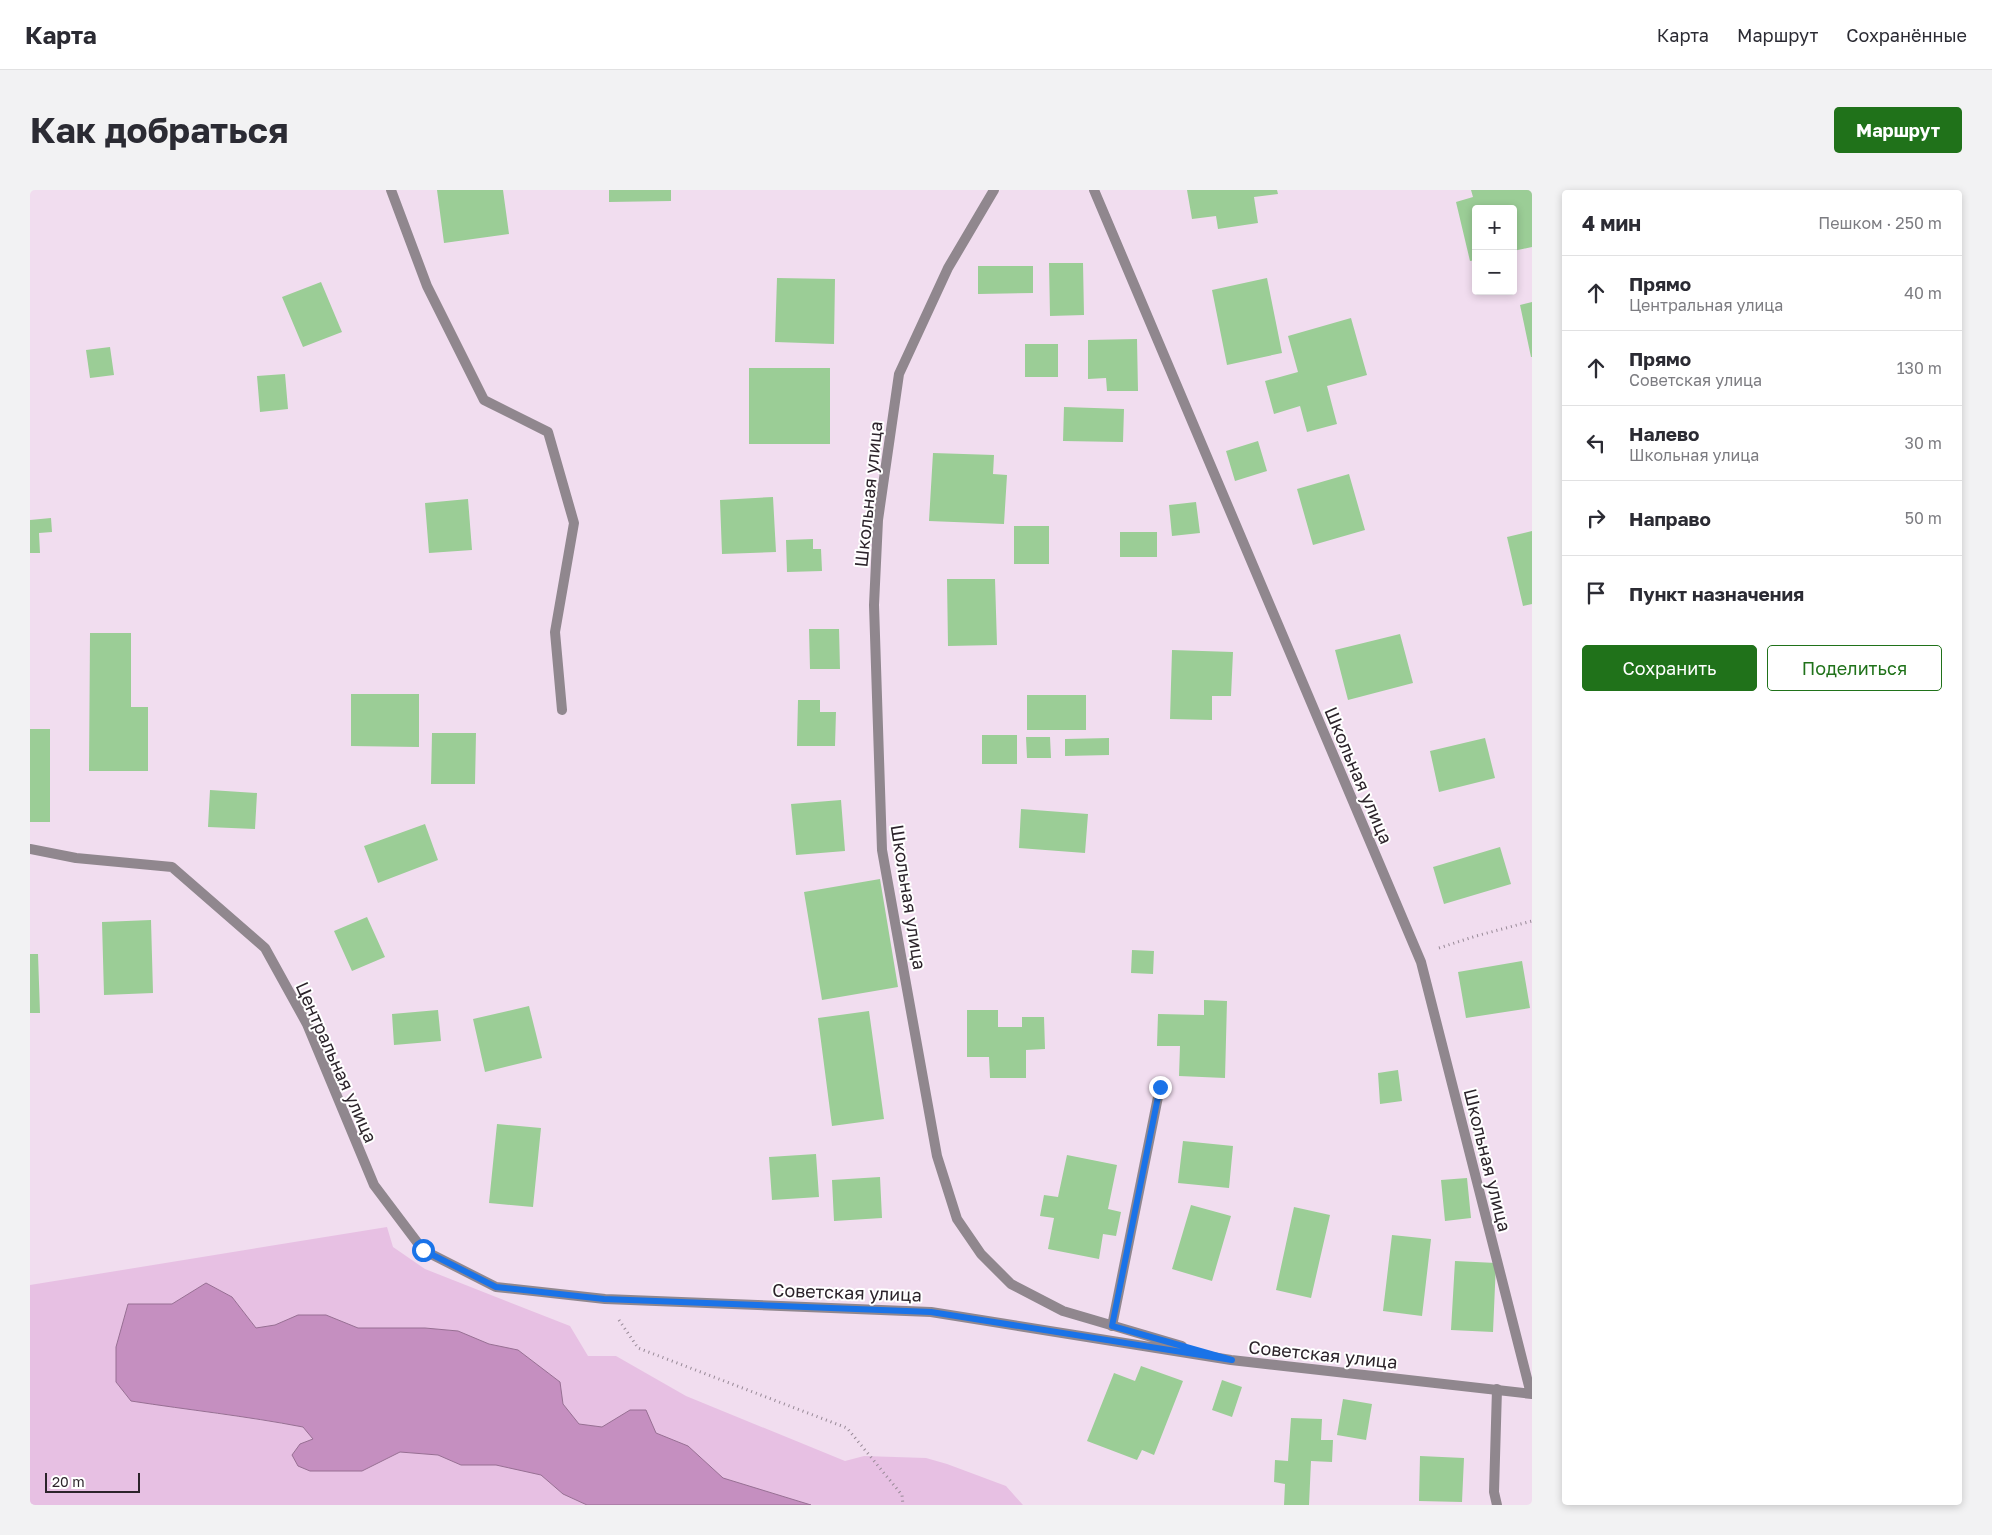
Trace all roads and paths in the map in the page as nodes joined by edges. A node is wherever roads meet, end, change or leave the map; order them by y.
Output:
1 (391, 190) edge
2 (994, 190) edge
3 (1094, 190) edge
4 (562, 710) dead end
5 (30, 849) edge
6 (1532, 921) edge
7 (1418, 955) junction
8 (1160, 1087) dead end
9 (604, 1299) junction
10 (1112, 1326) junction
11 (1232, 1360) junction
12 (1497, 1389) junction
13 (1531, 1394) edge
14 (903, 1505) edge
15 (1497, 1505) edge

1 - 4 street
2 - 10 street, Школьная улица
3 - 7 street, Школьная улица
5 - 9 street, Центральная улица
6 - 7 path
7 - 13 street, Школьная улица
8 - 10 street
9 - 11 street, Советская улица
9 - 14 path
10 - 11 street, Школьная улица
11 - 12 street, Советская улица
12 - 13 street, Советская улица
12 - 15 street

